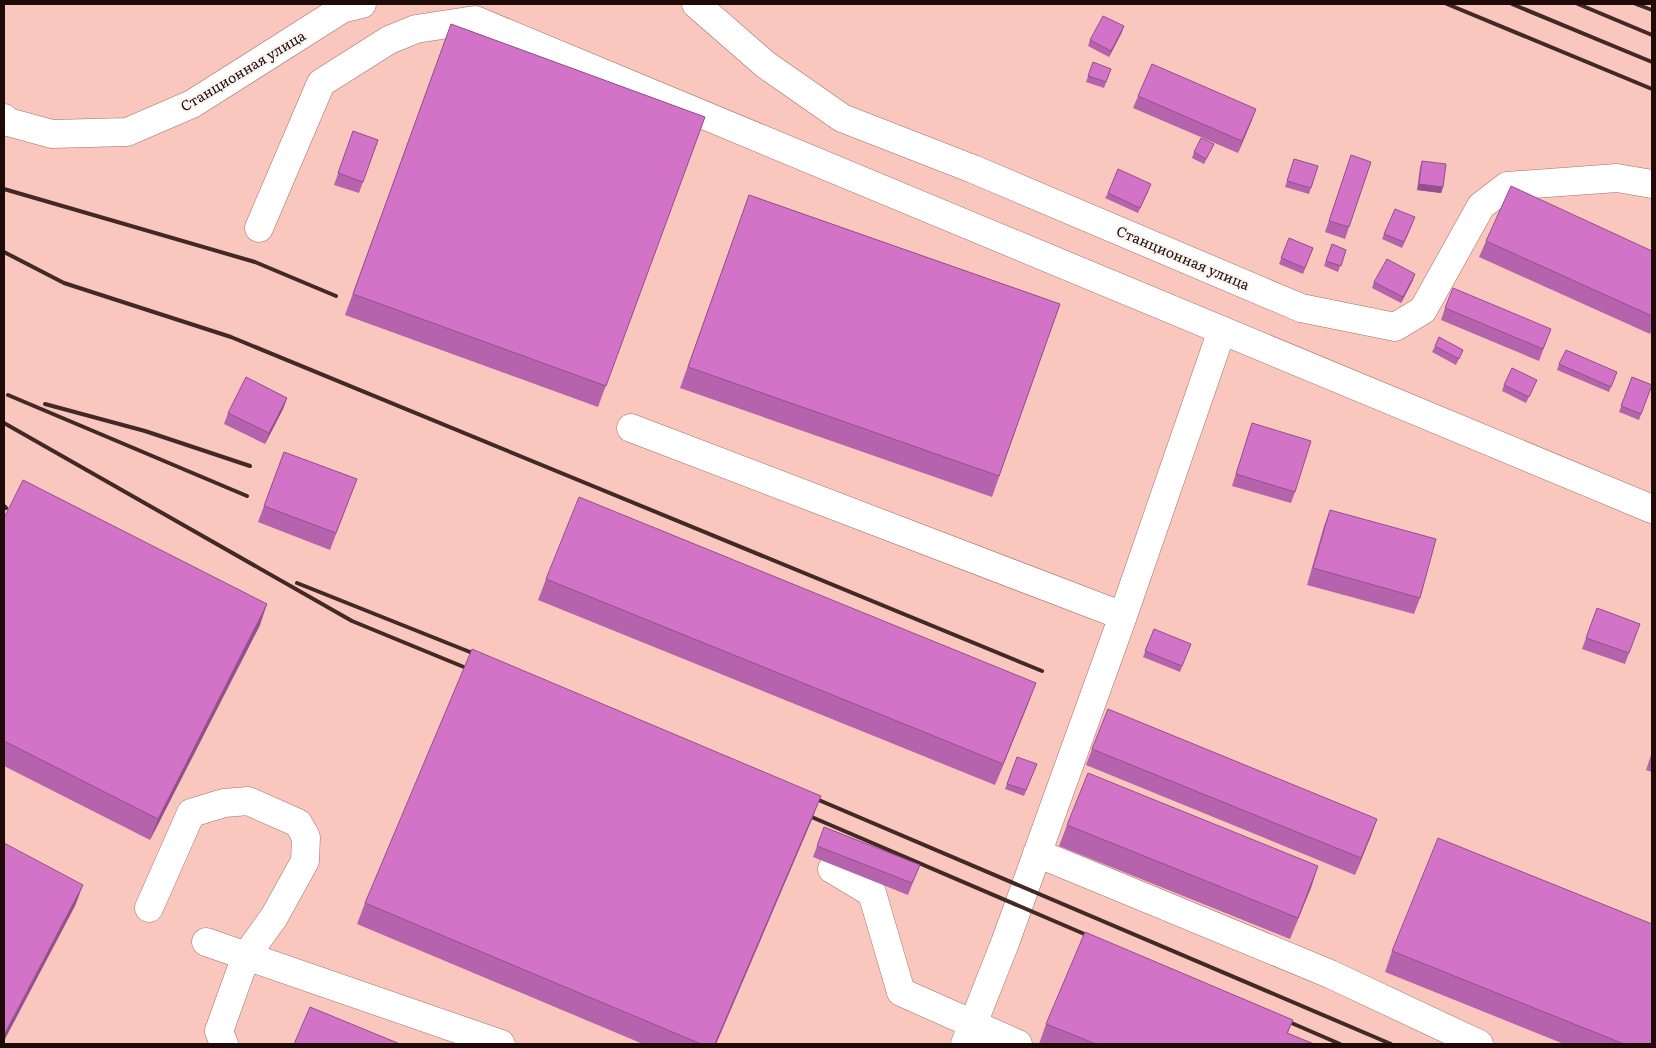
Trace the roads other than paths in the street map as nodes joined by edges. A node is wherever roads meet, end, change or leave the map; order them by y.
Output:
1 (362, 4) edge
2 (696, 4) edge
3 (4, 118) edge
4 (1652, 184) edge
5 (259, 228) dead end
6 (1222, 330) junction
7 (631, 428) dead end
8 (1652, 509) edge
9 (1123, 616) junction
10 (1037, 853) junction
11 (832, 869) dead end
12 (149, 908) dead end
13 (206, 942) dead end
14 (246, 956) junction
15 (969, 1034) edge
16 (224, 1044) edge
17 (500, 1044) edge
18 (1018, 1044) edge
19 (1479, 1044) edge

1 - 3 street, Станционная улица
2 - 4 street, Станционная улица
5 - 6 street
6 - 8 street
6 - 9 street
7 - 9 street
9 - 10 street
10 - 15 street
10 - 19 street
11 - 15 street
12 - 14 street
13 - 14 street
14 - 16 street
14 - 17 street
15 - 18 street

